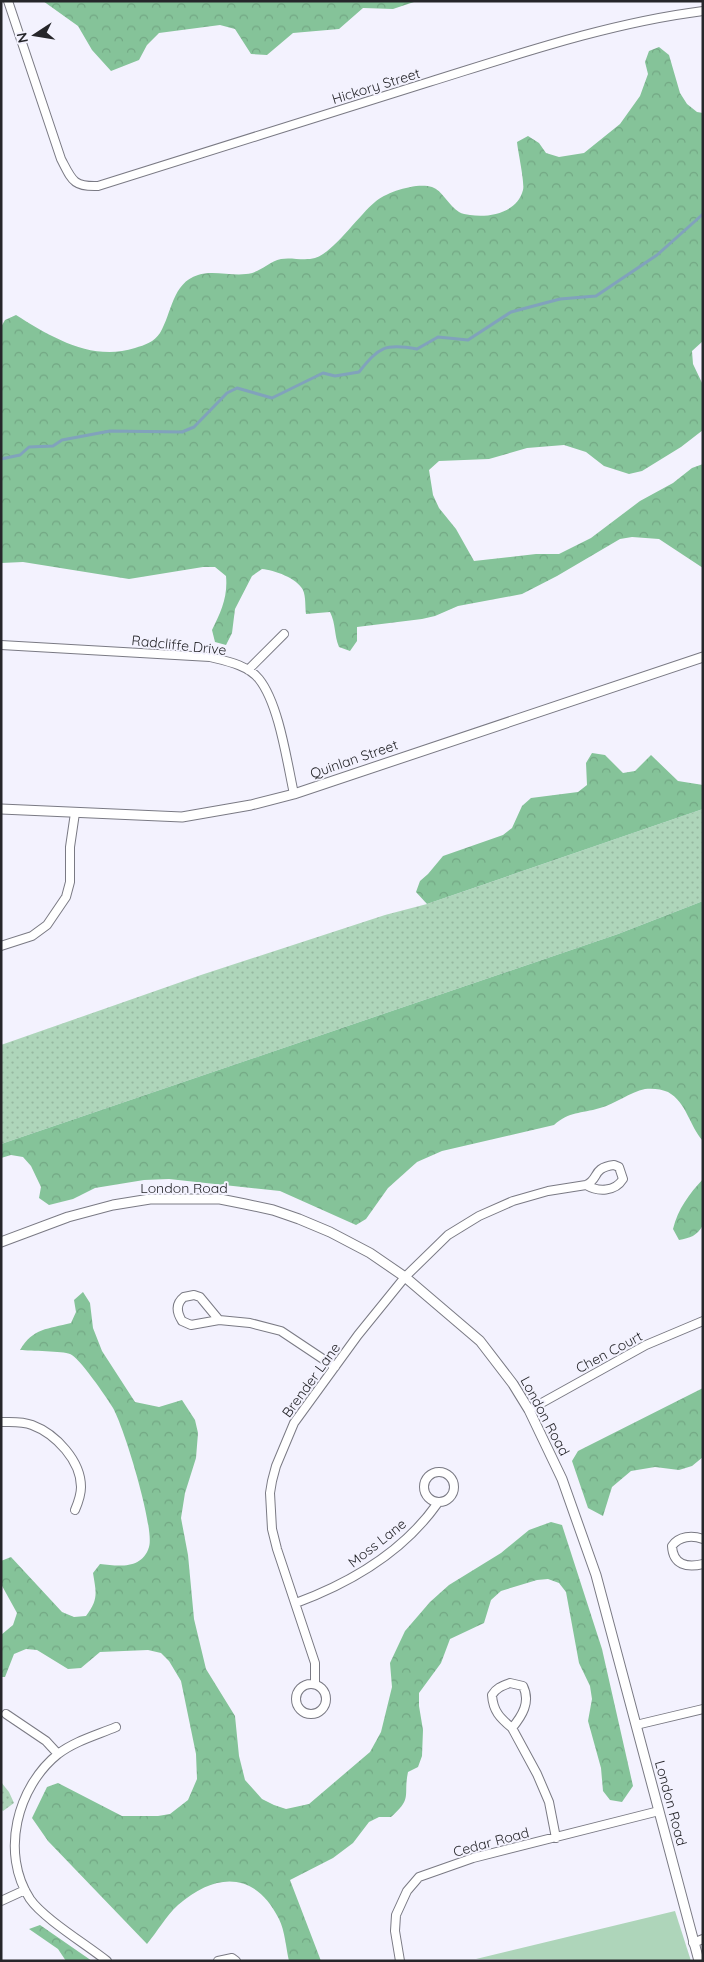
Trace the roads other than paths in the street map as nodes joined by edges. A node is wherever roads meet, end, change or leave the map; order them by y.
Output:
1 (8, 1) edge
2 (703, 11) edge
3 (284, 634) dead end
4 (1, 645) edge
5 (703, 657) edge
6 (248, 670) junction
7 (294, 794) junction
8 (1, 808) edge
9 (75, 813) junction
10 (1, 946) edge
11 (586, 1186) junction
12 (1, 1242) edge
13 (405, 1277) junction
14 (219, 1320) junction
15 (703, 1321) edge
16 (335, 1367) junction
17 (529, 1410) junction
18 (1, 1422) edge
19 (437, 1504) junction
20 (75, 1510) dead end
21 (703, 1539) edge
22 (703, 1564) edge
23 (296, 1603) junction
24 (315, 1684) junction
25 (703, 1709) edge
26 (6, 1714) dead end
27 (636, 1725) junction
28 (116, 1727) dead end
29 (512, 1728) junction
30 (58, 1754) junction
31 (659, 1810) junction
32 (556, 1838) junction
33 (25, 1890) junction
34 (1, 1901) edge
35 (703, 1940) edge
36 (693, 1943) junction
37 (107, 1961) edge
38 (218, 1961) edge
39 (236, 1961) edge
40 (400, 1961) edge
41 (698, 1961) edge

1 - 2 street, Hickory Street
3 - 6 street
4 - 6 street, Radcliffe Drive
5 - 7 street, Quinlan Street
6 - 7 street, Radcliffe Drive
7 - 9 street, Quinlan Street
8 - 9 street, Quinlan Street
9 - 10 street
11 - 11 street, Brender Lane
11 - 13 street, Brender Lane
12 - 13 street, London Road
13 - 16 street, Brender Lane
13 - 17 street, London Road
14 - 14 street
14 - 16 street
15 - 17 street, Chen Court
16 - 23 street, Brender Lane
17 - 27 street, London Road
18 - 20 street
19 - 19 street, Moss Lane
19 - 23 street, Moss Lane
21 - 22 street
23 - 24 street, Brender Lane
24 - 24 street, Brender Lane
25 - 27 street
26 - 30 street
27 - 31 street, London Road
28 - 30 street
29 - 29 street
29 - 32 street
30 - 33 street
31 - 32 street, Cedar Road
31 - 36 street, London Road
32 - 40 street, Cedar Road
33 - 34 street
33 - 37 street
35 - 36 street
36 - 41 street, London Road
38 - 39 street

